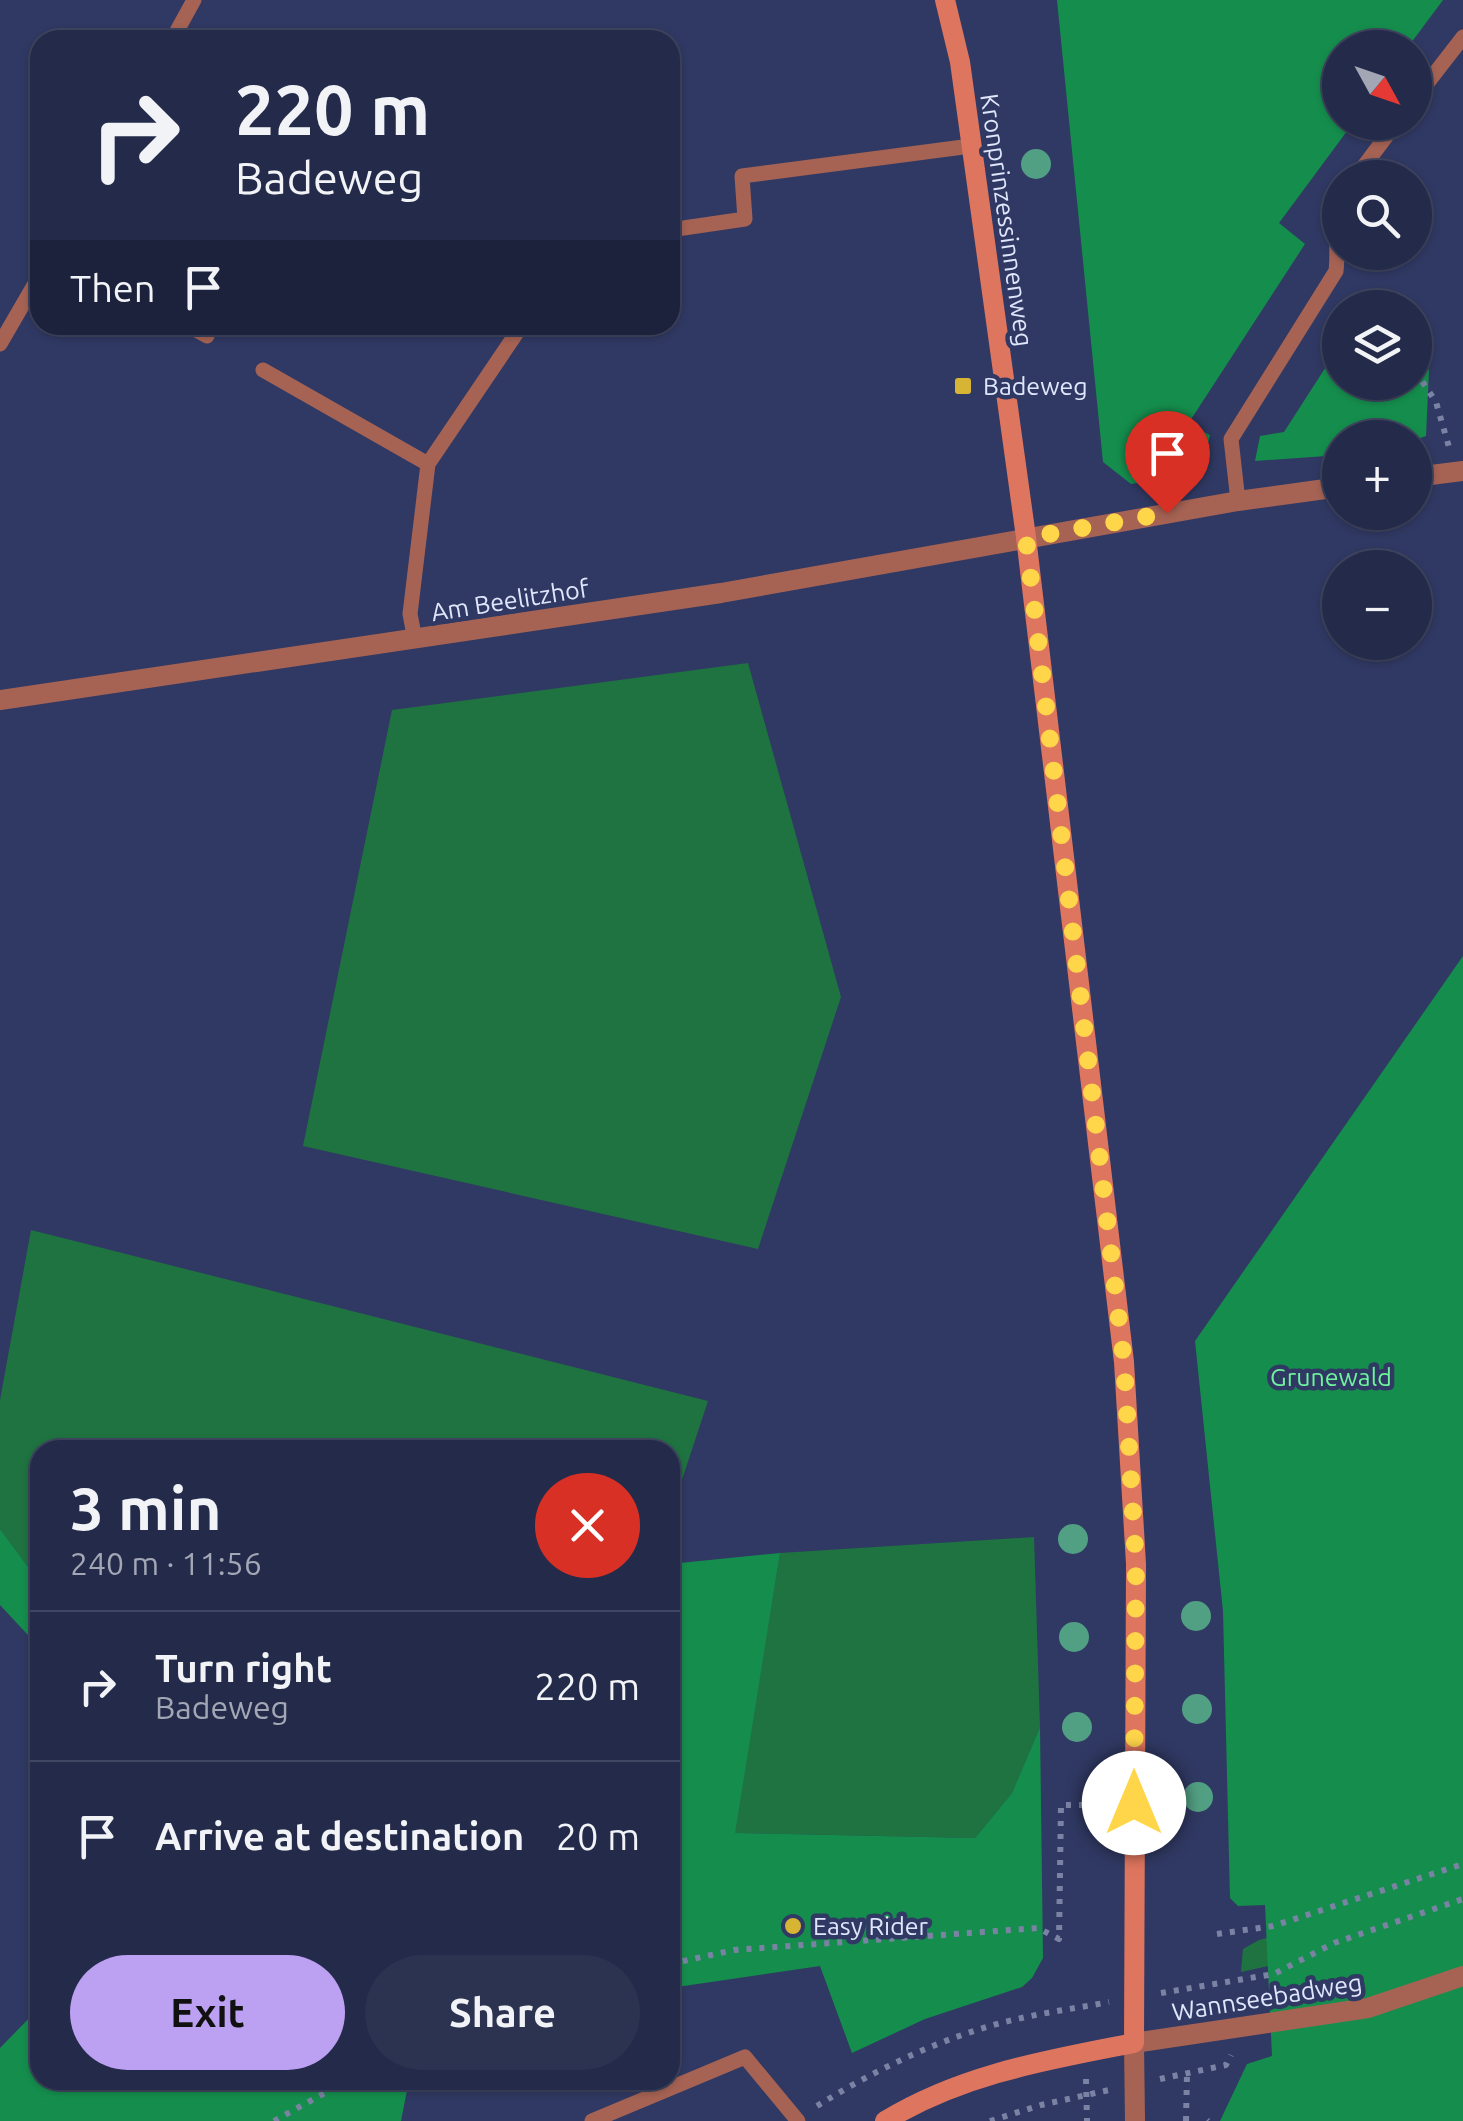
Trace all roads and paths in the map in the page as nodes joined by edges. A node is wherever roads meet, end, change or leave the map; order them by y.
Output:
1 (194, 0) edge
2 (944, 0) edge
3 (178, 30) edge
4 (1463, 37) edge
5 (1432, 77) edge
6 (1383, 140) edge
7 (971, 146) junction
8 (1368, 160) edge
9 (680, 229) edge
10 (1336, 270) edge
11 (30, 292) edge
12 (515, 335) edge
13 (0, 344) edge
14 (263, 370) dead end
15 (1432, 396) edge
16 (428, 464) junction
17 (1457, 472) edge
18 (1432, 475) edge
19 (1322, 489) edge
20 (1238, 501) junction
21 (1026, 538) junction
22 (415, 640) junction
23 (0, 700) edge
24 (1094, 1805) dead end
25 (1463, 1864) edge
26 (1463, 1898) edge
27 (1217, 1934) dead end
28 (680, 1962) edge
29 (1463, 1976) edge
30 (1236, 1980) dead end
31 (1002, 2023) dead end
32 (1188, 2034) junction
33 (1134, 2043) junction
34 (1086, 2052) junction
35 (680, 2084) edge
36 (330, 2090) edge
37 (666, 2090) edge
38 (1027, 2109) dead end
39 (797, 2120) edge
40 (274, 2121) edge
41 (592, 2121) edge
42 (885, 2121) edge
43 (990, 2121) edge
44 (1088, 2121) edge
45 (1135, 2121) edge
46 (1186, 2121) edge

1 - 3 lane
2 - 7 main road, Kronprinzessinnenweg
4 - 5 lane
6 - 8 lane
7 - 9 lane
7 - 21 main road, Kronprinzessinnenweg
10 - 20 lane
11 - 13 lane
12 - 16 lane
14 - 16 lane
15 - 17 path
16 - 22 lane
17 - 18 street
19 - 20 street
20 - 21 street
21 - 22 street, Am Beelitzhof
21 - 33 main road, Kronprinzessinnenweg
22 - 23 street, Am Beelitzhof
24 - 28 path
25 - 27 path
26 - 30 path
29 - 32 street, Wannseebadweg
31 - 39 path
32 - 33 street, Wannseebadweg
32 - 46 path
33 - 34 main road
33 - 45 street, Kronprinzessinnenweg
34 - 42 main road
34 - 44 path
35 - 39 lane
36 - 40 path
37 - 41 lane
38 - 43 path

